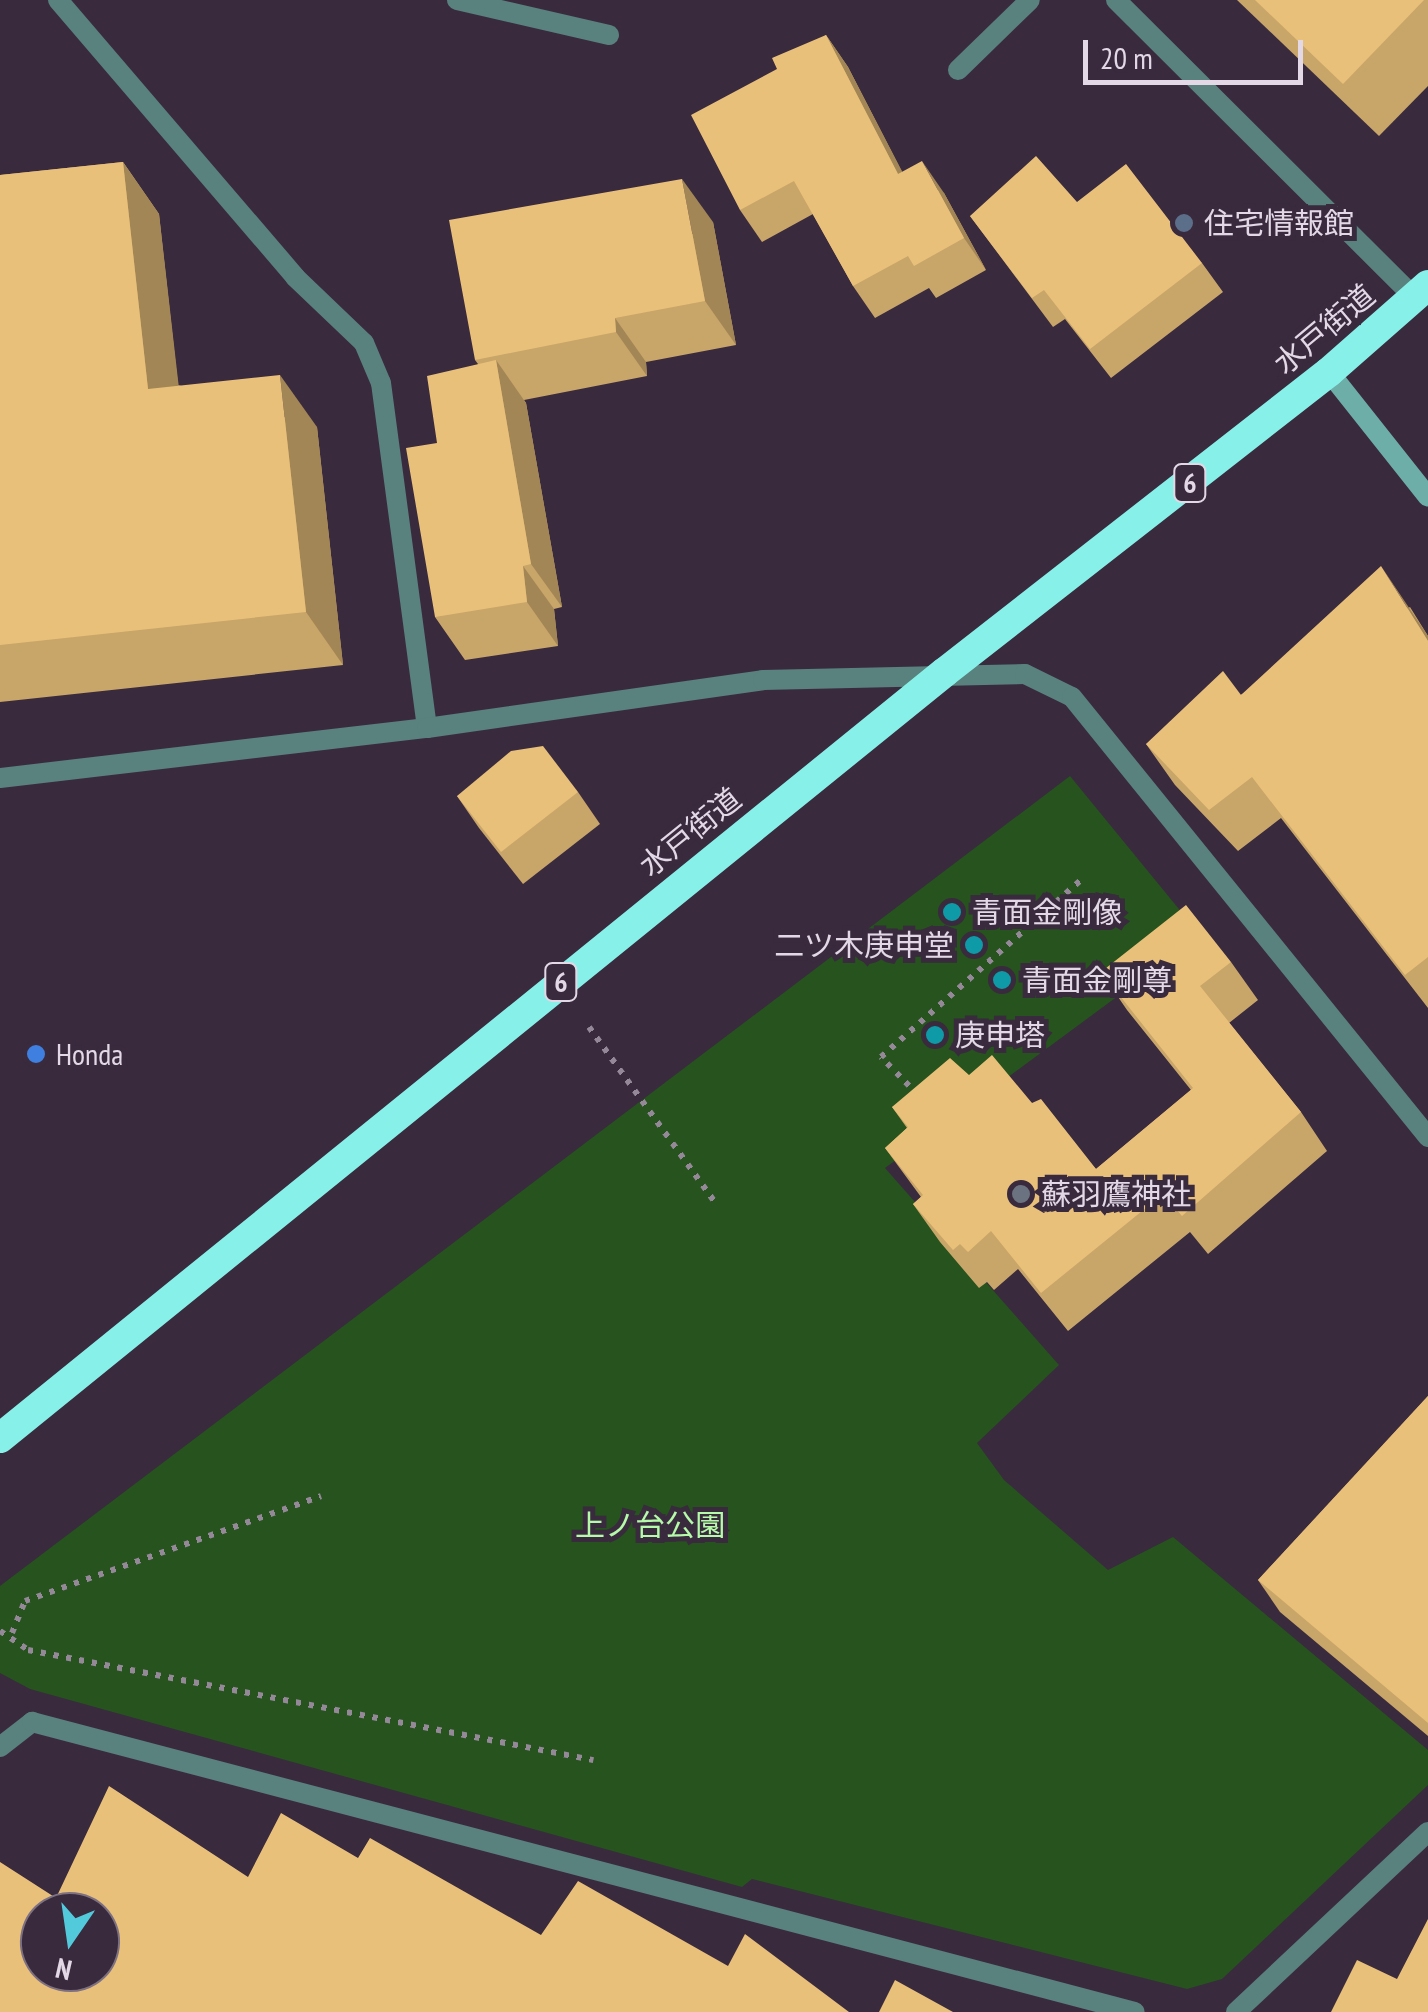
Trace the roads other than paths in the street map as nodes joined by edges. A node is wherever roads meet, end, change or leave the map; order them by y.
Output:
1 (58, 0) edge
2 (456, 0) edge
3 (1030, 0) edge
4 (1116, 0) edge
5 (609, 35) dead end
6 (958, 70) dead end
7 (1421, 292) edge
8 (1329, 372) junction
9 (1428, 497) edge
10 (945, 672) junction
11 (427, 728) junction
12 (0, 778) edge
13 (1428, 1138) edge
14 (0, 1438) edge
15 (0, 1747) edge
16 (1428, 1832) edge
17 (1135, 2012) edge
18 (1236, 2012) edge

1 - 11 street
2 - 5 street
3 - 6 street
4 - 7 street
7 - 8 highway, 水戸街道 / 6
8 - 9 street
8 - 10 highway, 水戸街道 / 6
10 - 11 street
10 - 13 street
10 - 14 highway, 水戸街道 / 6
11 - 12 street
15 - 17 street
16 - 18 street

